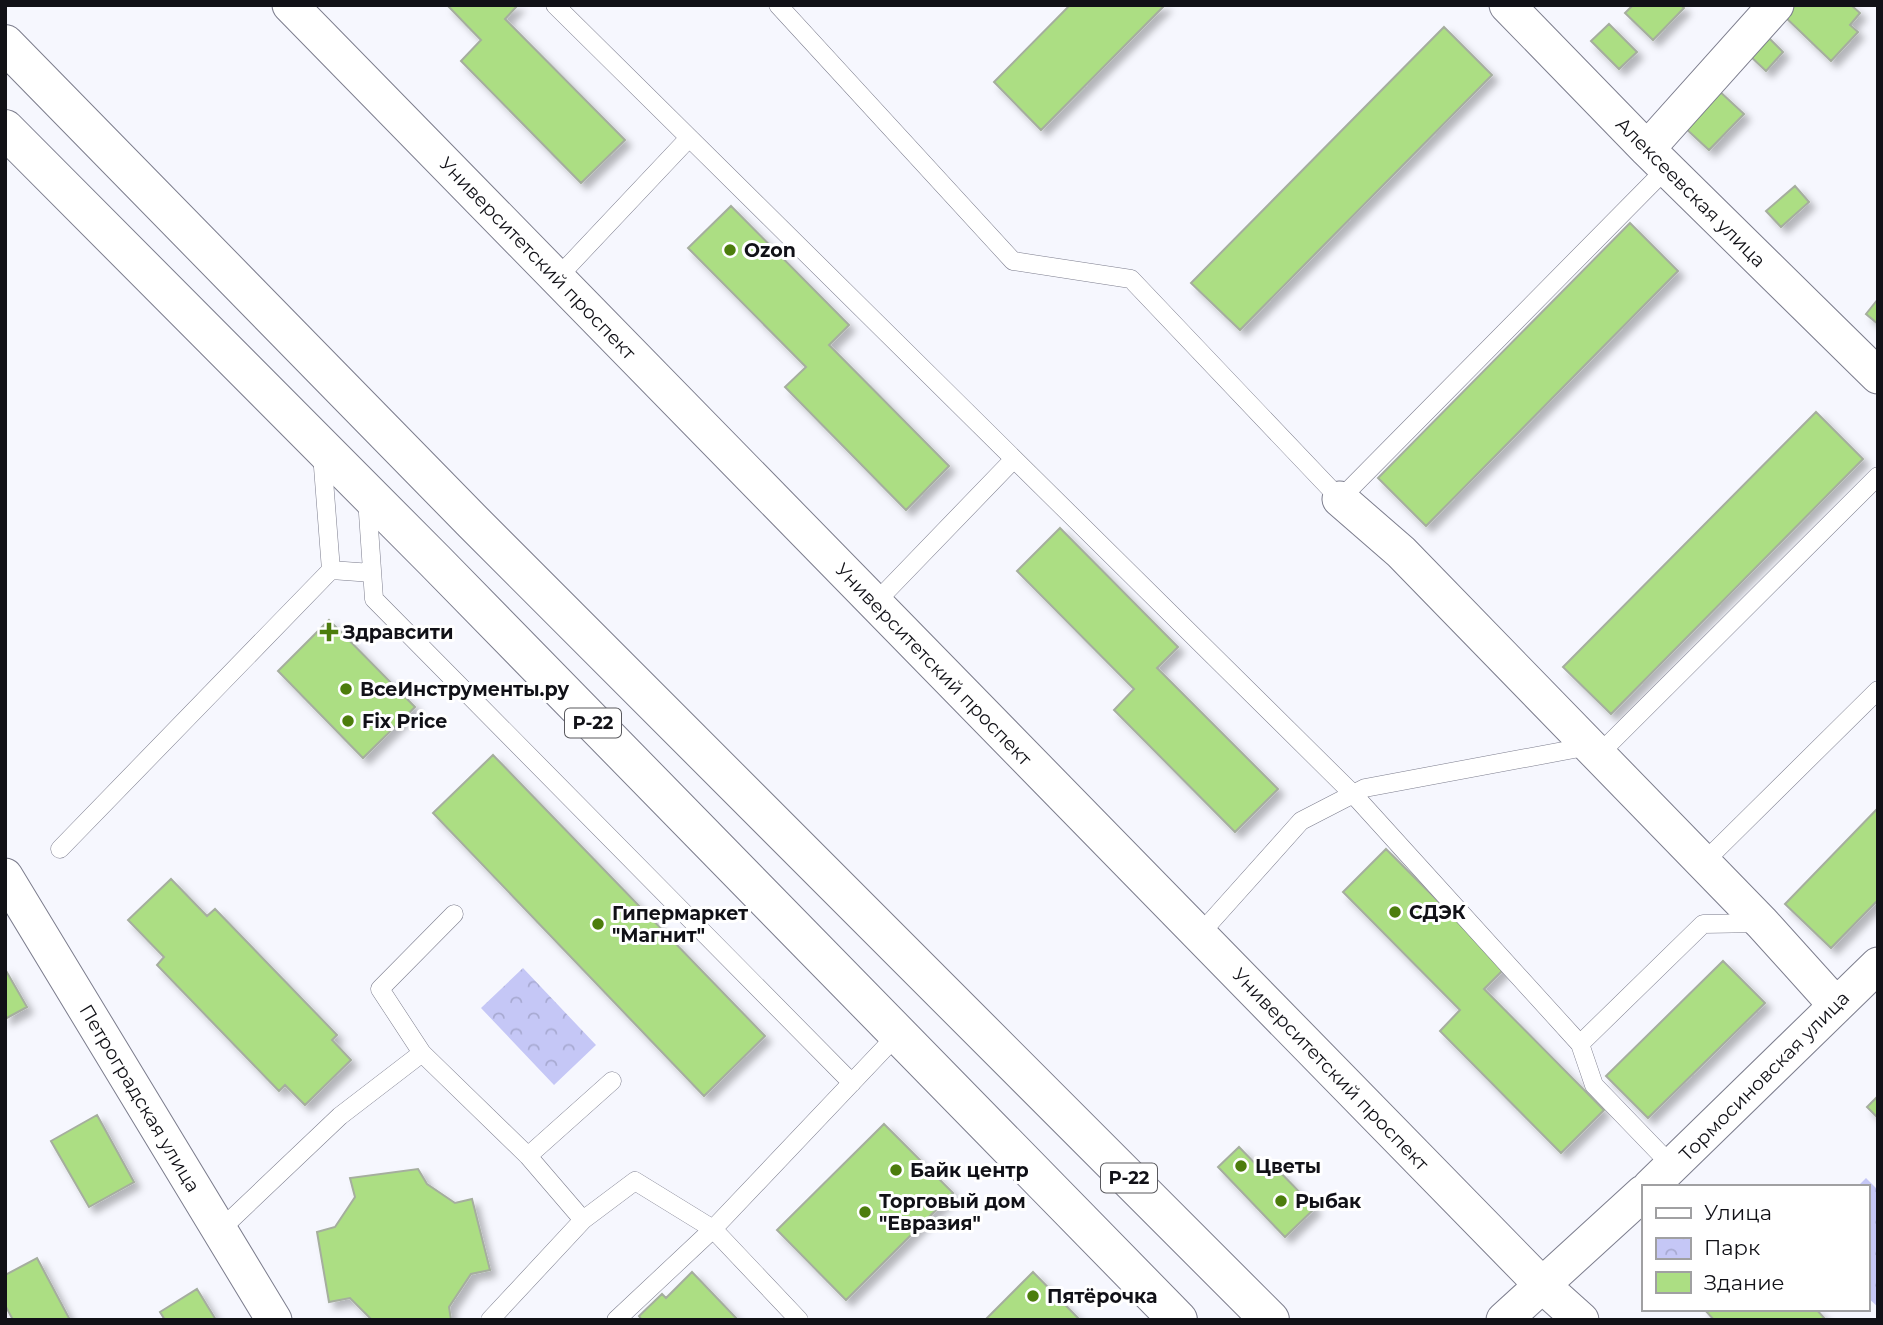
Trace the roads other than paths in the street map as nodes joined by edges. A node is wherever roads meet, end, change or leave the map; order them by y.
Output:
1 (290, 5) edge
2 (555, 5) edge
3 (778, 5) edge
4 (1507, 5) edge
5 (1776, 5) edge
6 (5, 44) edge
7 (5, 129) edge
8 (689, 138) junction
9 (1657, 158) junction
10 (557, 278) junction
11 (1878, 376) edge
12 (322, 447) junction
13 (1014, 459) junction
14 (1878, 476) edge
15 (366, 492) junction
16 (1340, 499) junction
17 (331, 570) junction
18 (372, 573) junction
19 (875, 603) junction
20 (1878, 690) edge
21 (1594, 750) junction
22 (1353, 794) junction
23 (60, 849) dead end
24 (1704, 862) junction
25 (5, 876) edge
26 (454, 914) dead end
27 (1762, 923) junction
28 (1199, 934) junction
29 (1878, 965) edge
30 (1836, 1005) junction
31 (898, 1034) junction
32 (1580, 1044) junction
33 (422, 1053) junction
34 (612, 1081) dead end
35 (852, 1083) junction
36 (528, 1156) junction
37 (1661, 1177) edge
38 (1642, 1194) edge
39 (583, 1220) junction
40 (713, 1229) junction
41 (220, 1230) junction
42 (1542, 1284) junction
43 (274, 1320) edge
44 (489, 1320) edge
45 (616, 1320) edge
46 (799, 1320) edge
47 (1178, 1320) edge
48 (1270, 1320) edge
49 (1504, 1320) edge
50 (1581, 1320) edge

1 - 10 street, Университетский проспект
2 - 8 lane
3 - 16 lane
4 - 9 street, Алексеевская улица
5 - 9 street
6 - 48 highway, Р-22
7 - 12 highway, Р-22
8 - 10 lane
8 - 13 lane
9 - 11 street, Алексеевская улица
9 - 16 lane
10 - 19 street, Университетский проспект
12 - 15 highway, Р-22
12 - 17 lane
13 - 19 lane
13 - 22 lane
14 - 21 lane
15 - 18 lane
15 - 31 highway, Р-22
16 - 21 street
17 - 18 lane
17 - 23 lane
18 - 35 lane
19 - 28 street, Университетский проспект
20 - 24 lane
21 - 22 lane
21 - 24 street
22 - 28 lane
22 - 32 lane
24 - 27 street
25 - 41 street, Петроградская улица
26 - 33 lane
27 - 30 street
27 - 32 lane
28 - 42 street, Университетский проспект
29 - 30 street, Тормосиновская улица
30 - 37 street, Тормосиновская улица
31 - 35 lane
31 - 47 highway, Р-22
32 - 37 lane
33 - 36 lane
33 - 41 lane
34 - 36 lane
35 - 40 lane
36 - 39 lane
38 - 42 street
39 - 40 lane
39 - 44 lane
40 - 45 lane
40 - 46 lane
41 - 43 street, Петроградская улица
42 - 49 street
42 - 50 street, Университетский проспект

